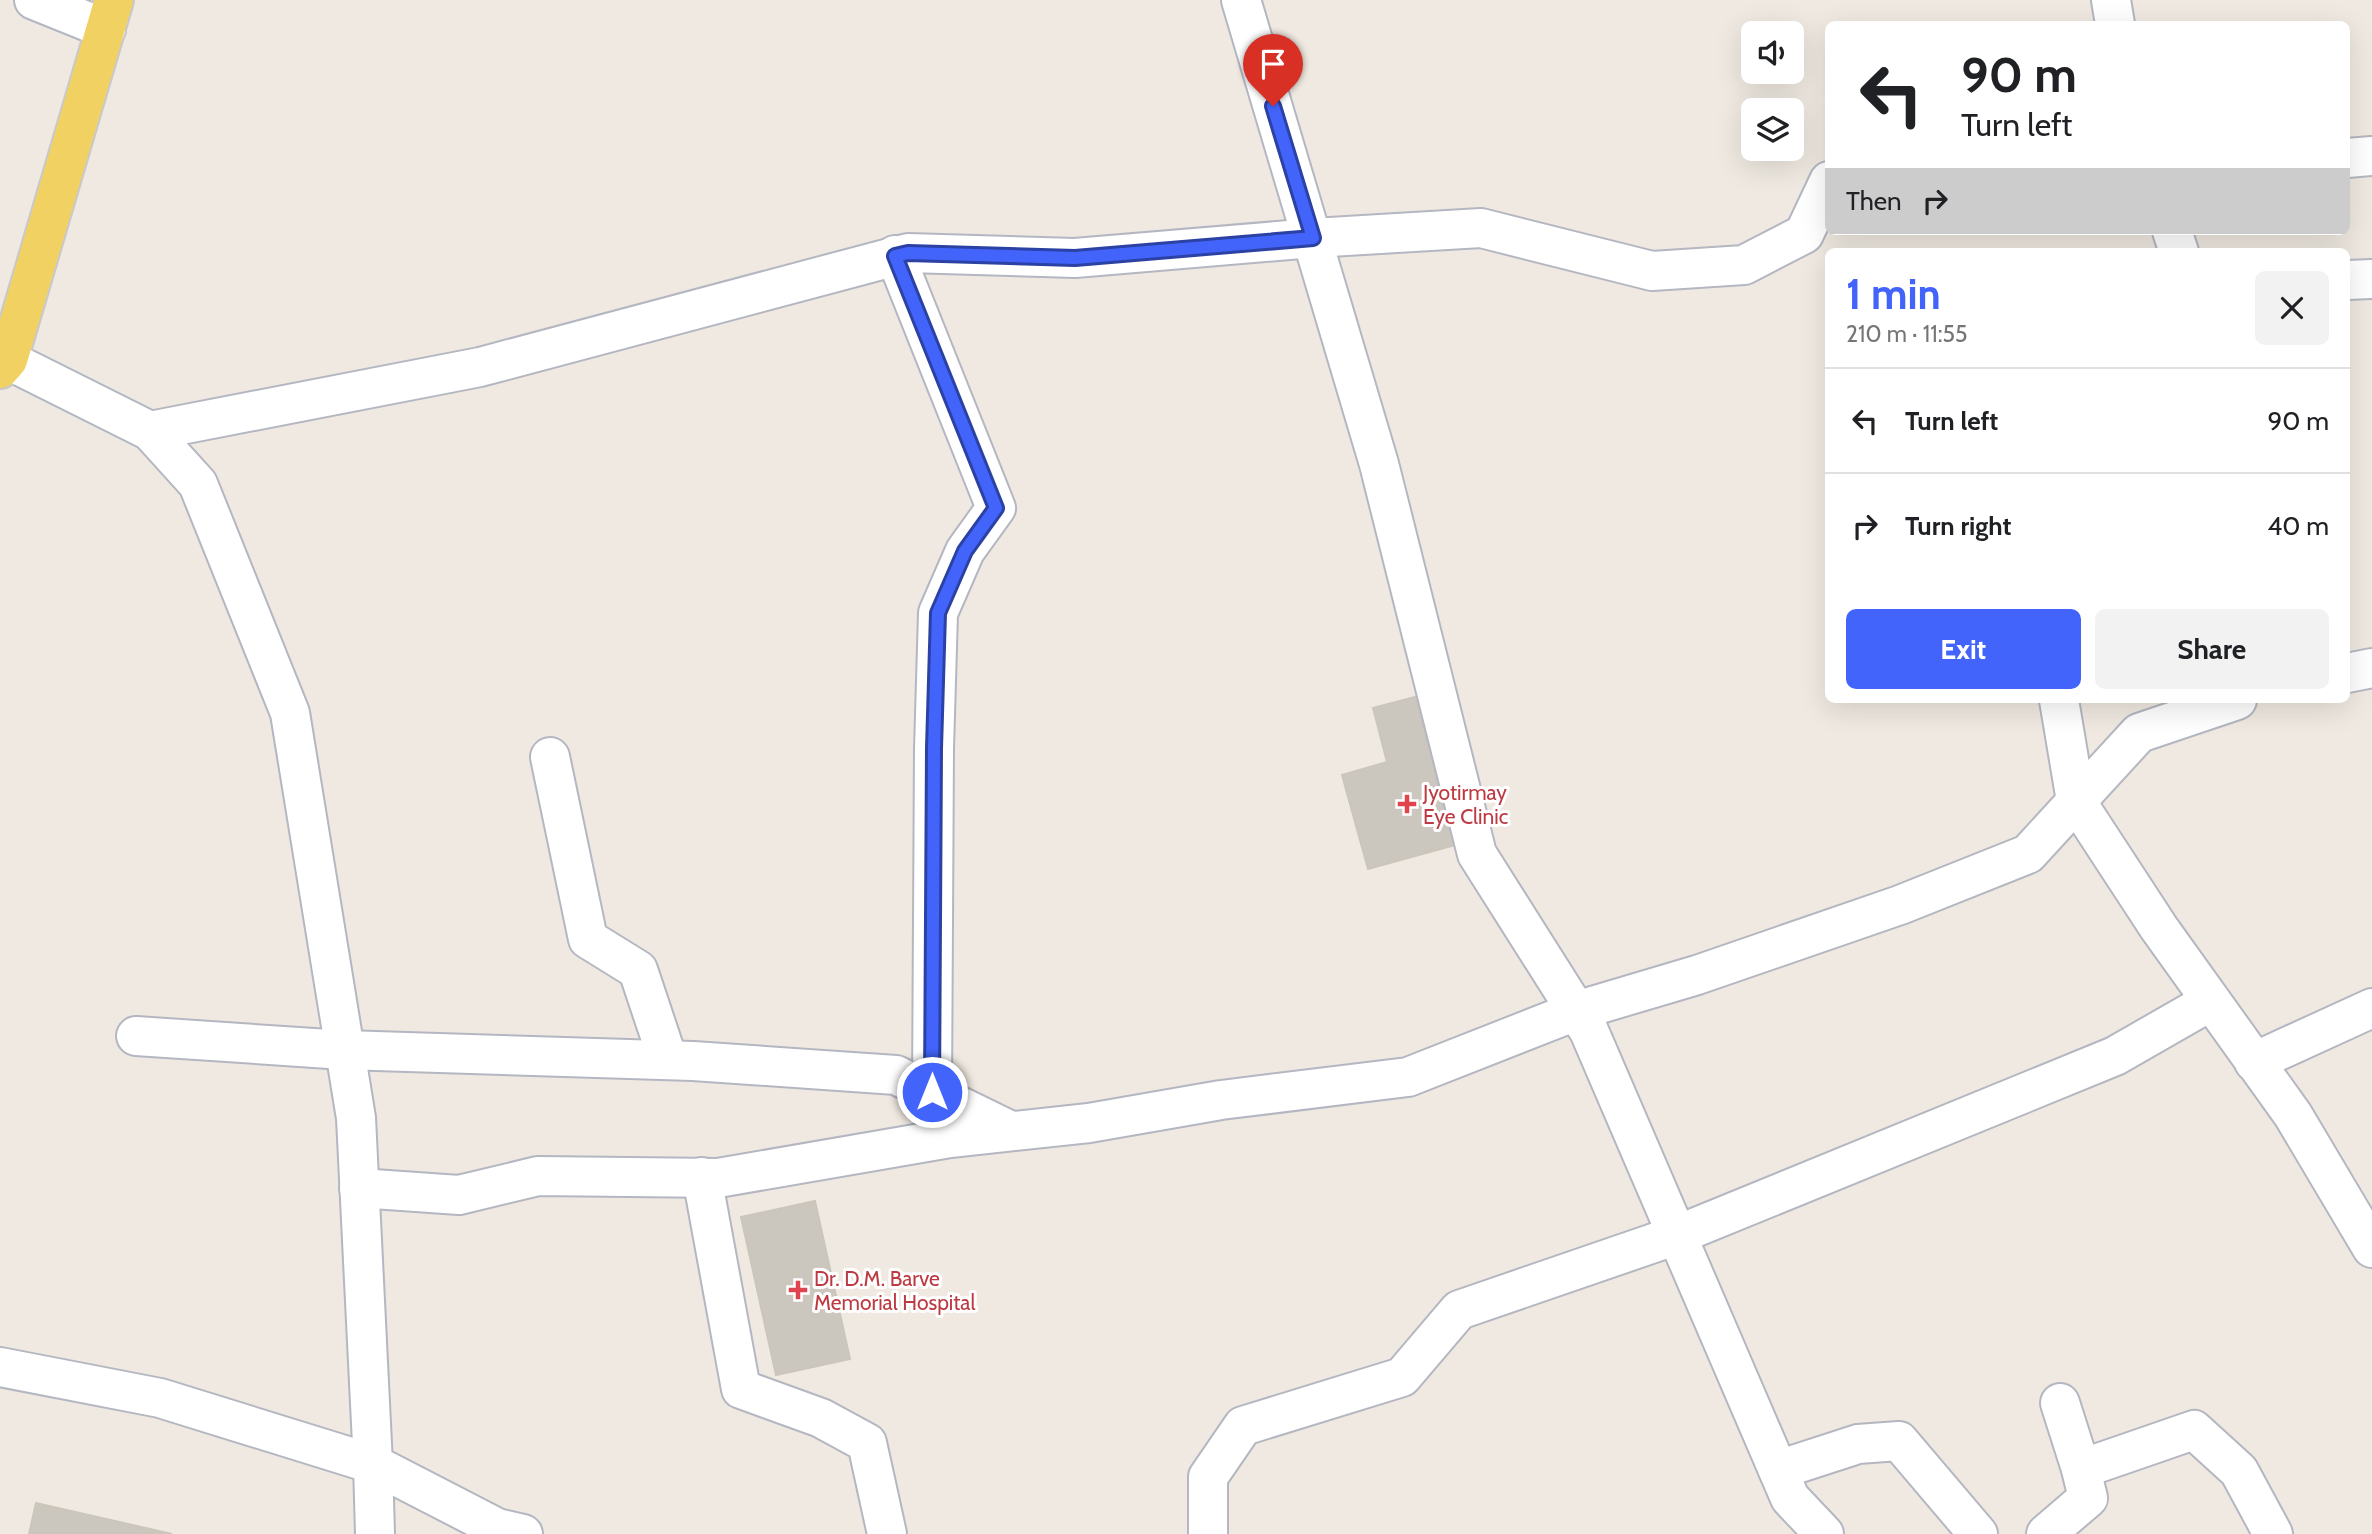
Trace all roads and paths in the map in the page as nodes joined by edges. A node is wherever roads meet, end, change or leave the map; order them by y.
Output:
1 (34, 0) edge
2 (1241, 0) edge
3 (2111, 0) edge
4 (110, 14) edge
5 (2114, 21) edge
6 (2372, 156) edge
7 (2350, 158) edge
8 (1825, 189) edge
9 (1313, 238) junction
10 (895, 256) junction
11 (2372, 279) edge
12 (2350, 280) edge
13 (3, 362) edge
14 (150, 431) junction
15 (2372, 668) edge
16 (2350, 672) edge
17 (2060, 703) edge
18 (2228, 703) edge
19 (550, 757) dead end
20 (2076, 802) junction
21 (2211, 1001) junction
22 (2372, 1009) edge
23 (1576, 1011) junction
24 (136, 1036) dead end
25 (344, 1050) junction
26 (668, 1060) junction
27 (2254, 1062) junction
28 (932, 1092) junction
29 (1011, 1131) junction
30 (702, 1177) junction
31 (359, 1188) junction
32 (1677, 1235) junction
33 (2372, 1248) edge
34 (0, 1367) edge
35 (2060, 1403) dead end
36 (373, 1464) junction
37 (2081, 1469) junction
38 (1778, 1470) junction
39 (1816, 1530) edge
40 (375, 1534) edge
41 (523, 1534) edge
42 (887, 1534) edge
43 (1208, 1534) edge
44 (1978, 1534) edge
45 (2046, 1534) edge
46 (2273, 1534) edge

1 - 4 street
2 - 9 street
3 - 5 street
4 - 13 main road
6 - 7 street
8 - 9 street
9 - 10 street
9 - 23 street
10 - 14 street
10 - 28 street
11 - 12 street
13 - 14 street
14 - 25 street
15 - 16 street
17 - 20 street
18 - 20 street
19 - 26 street
20 - 21 street
20 - 23 street
21 - 27 street
21 - 32 street
22 - 27 street
23 - 29 street
23 - 32 street
24 - 25 street
25 - 26 street
25 - 31 street
26 - 28 street
27 - 33 street
28 - 29 street
29 - 30 street
30 - 31 street
30 - 42 street
31 - 36 street
32 - 38 street
32 - 43 street
34 - 36 street
35 - 37 street
36 - 40 street
36 - 41 street
37 - 45 street
37 - 46 street
38 - 39 street
38 - 44 street

